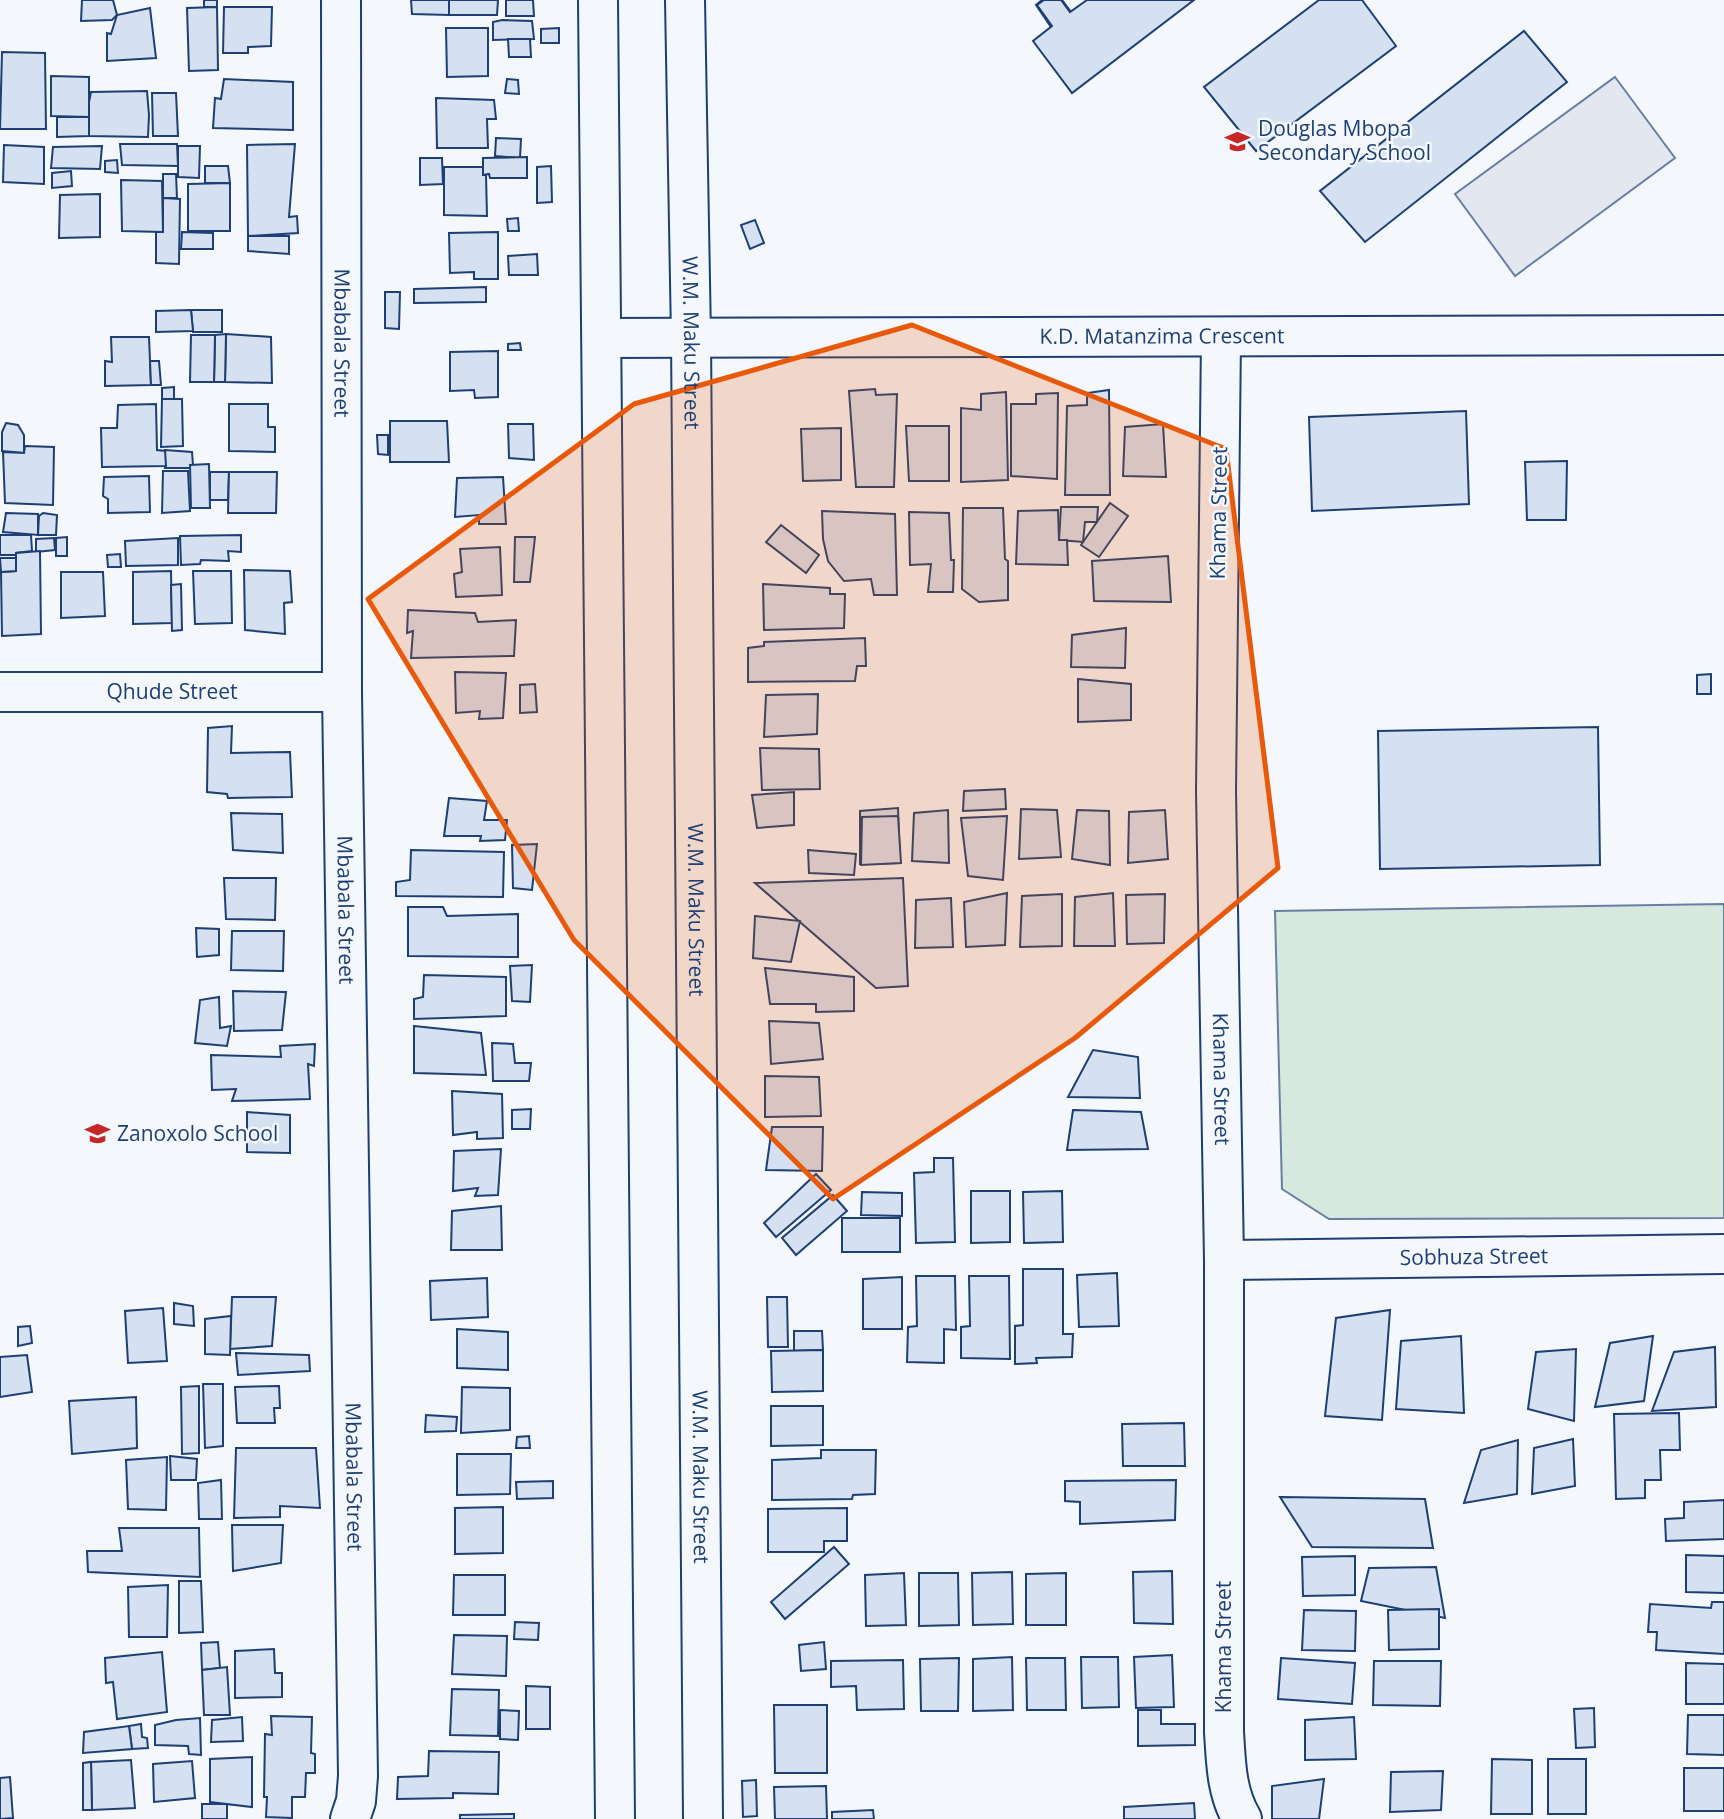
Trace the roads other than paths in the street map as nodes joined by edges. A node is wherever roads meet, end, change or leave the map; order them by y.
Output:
1 (341, 0) edge
2 (598, 0) edge
3 (685, 0) edge
4 (1724, 335) edge
5 (691, 337) junction
6 (1221, 337) junction
7 (602, 338) junction
8 (0, 692) edge
9 (342, 692) junction
10 (1724, 1254) edge
11 (1224, 1260) junction
12 (350, 1819) edge
13 (615, 1819) edge
14 (703, 1819) edge
15 (1242, 1819) edge

1 - 9 street, Mbabala Street
2 - 7 street
3 - 5 street, W.M. Maku Street
4 - 6 street, K.D. Matanzima Crescent
5 - 6 street, K.D. Matanzima Crescent
5 - 7 street, K.D. Matanzima Crescent
5 - 14 street, W.M. Maku Street
6 - 11 street, Khama Street
7 - 13 street
8 - 9 street, Qhude Street
9 - 12 street, Mbabala Street
10 - 11 street, Sobhuza Street
11 - 15 street, Khama Street

